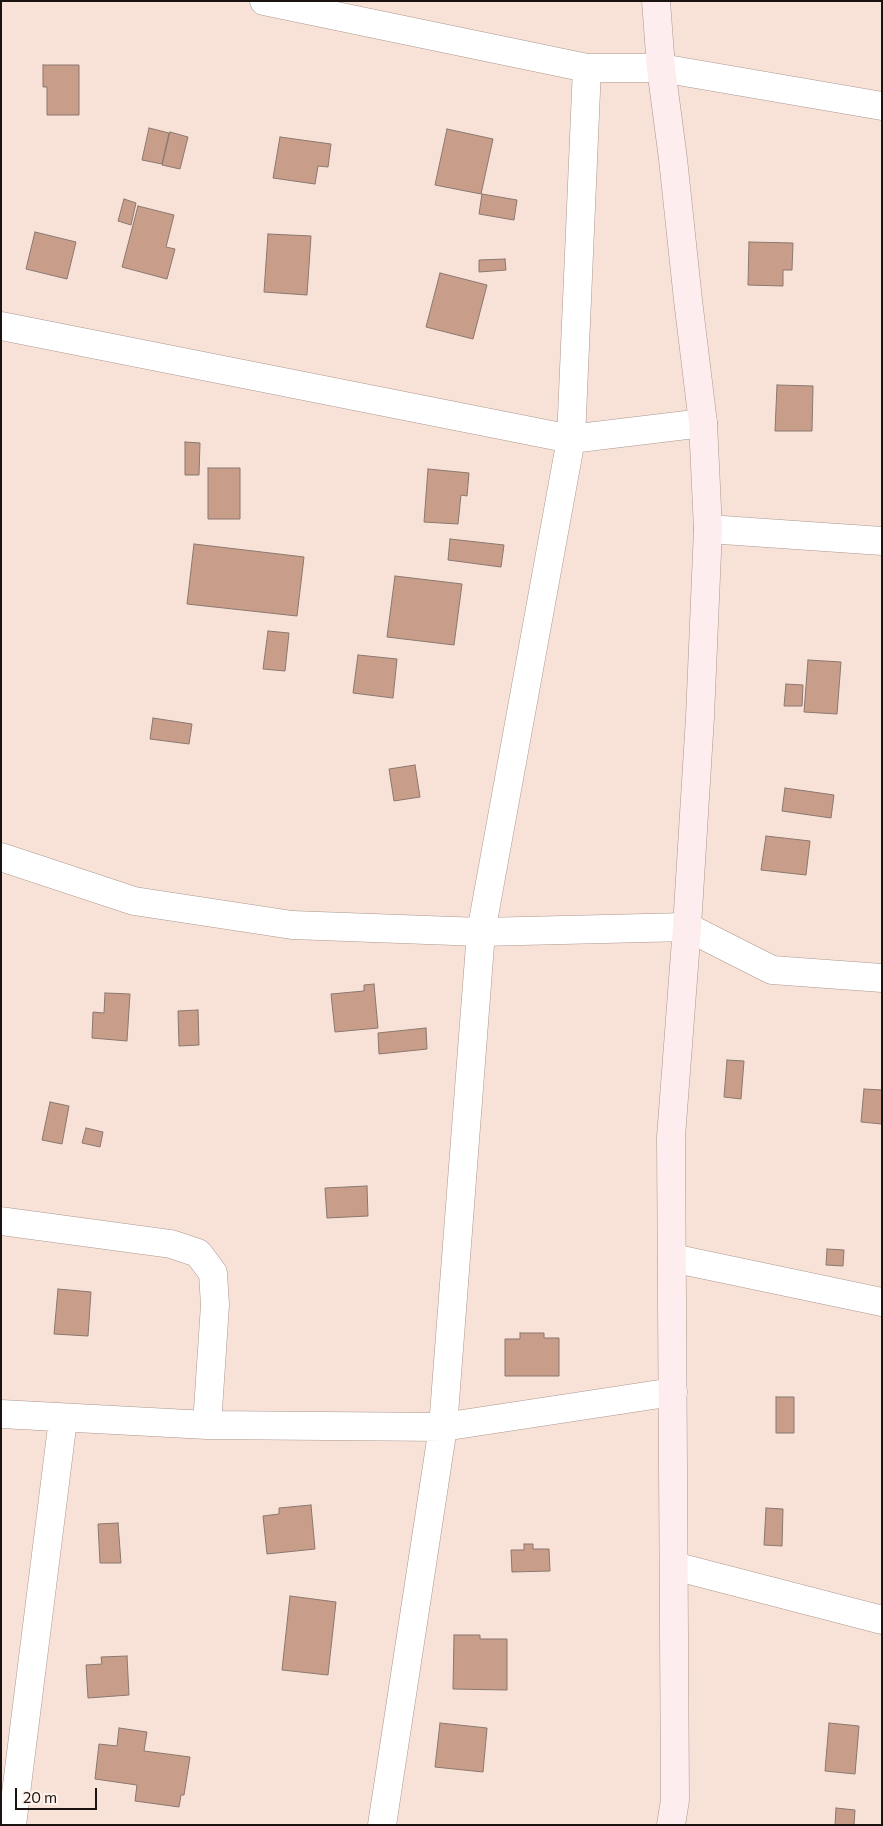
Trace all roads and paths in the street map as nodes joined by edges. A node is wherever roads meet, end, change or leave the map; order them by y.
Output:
1 (264, 1) edge
2 (656, 1) edge
3 (587, 68) junction
4 (661, 68) junction
5 (882, 106) edge
6 (1, 326) edge
7 (703, 423) junction
8 (571, 439) junction
9 (708, 528) junction
10 (882, 541) edge
11 (1, 858) edge
12 (687, 926) junction
13 (481, 932) junction
14 (882, 978) edge
15 (1, 1221) edge
16 (672, 1258) junction
17 (882, 1302) edge
18 (673, 1392) junction
19 (1, 1414) edge
20 (63, 1418) junction
21 (207, 1425) junction
22 (442, 1427) junction
23 (674, 1566) junction
24 (882, 1620) edge
25 (12, 1825) edge
26 (382, 1825) edge
27 (671, 1825) edge

1 - 3 street
2 - 4 street
3 - 4 street
3 - 8 street
4 - 5 street
4 - 7 street
6 - 8 street
7 - 8 street
7 - 9 street
8 - 13 street
9 - 10 street
9 - 12 street
11 - 13 street
12 - 13 street
12 - 14 street
12 - 16 street
13 - 22 street
15 - 21 street
16 - 17 street
16 - 18 street
18 - 22 street
18 - 23 street
19 - 20 street
20 - 21 street
20 - 25 street
21 - 22 street
22 - 26 street
23 - 24 street
23 - 27 street

